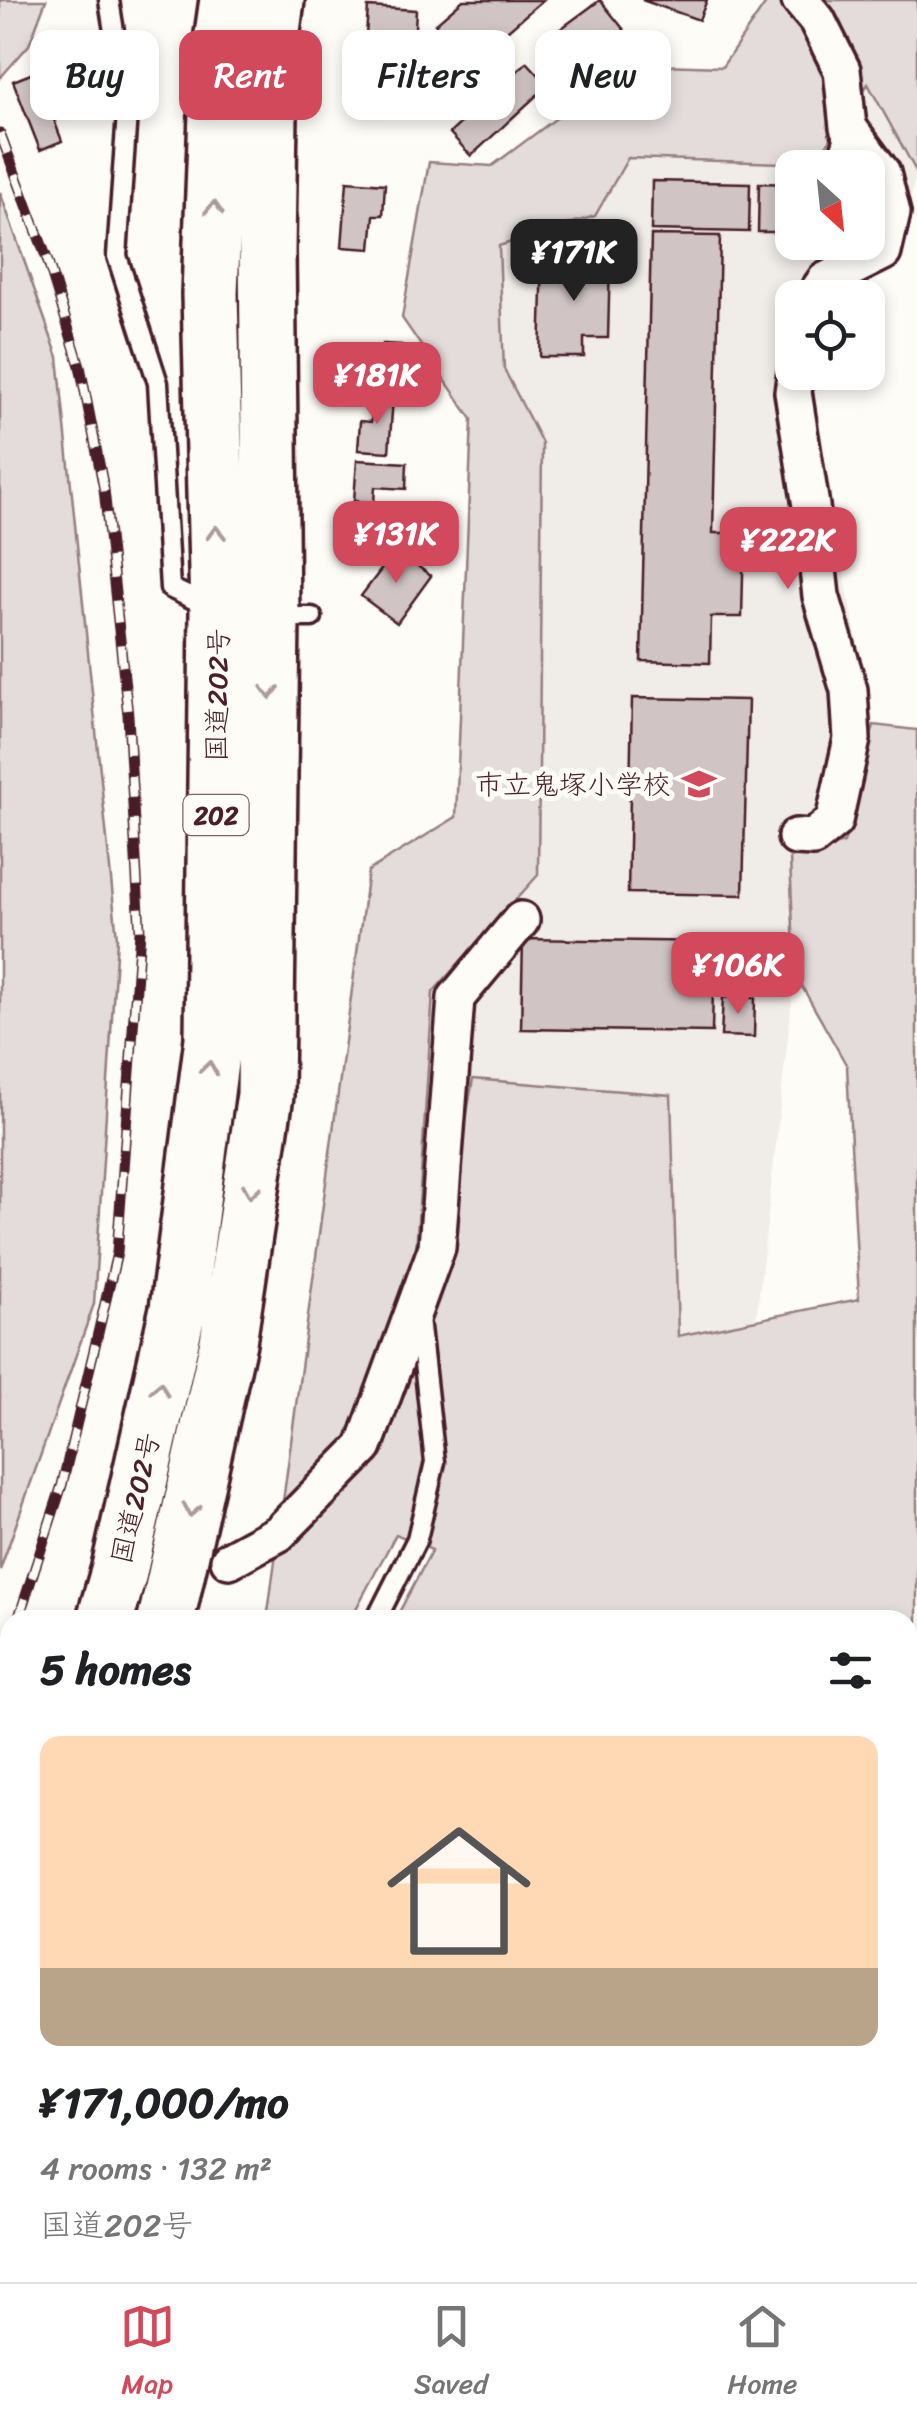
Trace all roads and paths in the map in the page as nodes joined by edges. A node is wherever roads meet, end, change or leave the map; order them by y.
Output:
1 (109, 0) edge
2 (228, 0) edge
3 (276, 0) edge
4 (800, 0) edge
5 (848, 127) junction
6 (841, 150) edge
7 (826, 280) edge
8 (794, 390) edge
9 (267, 615) junction
10 (796, 837) dead end
11 (521, 920) dead end
12 (418, 1305) junction
13 (229, 1560) dead end
14 (108, 1610) edge
15 (168, 1610) edge
16 (381, 1610) edge

1 - 9 lane
9 -> 2 highway, 国道202号 / 202
3 - 9 highway, 国道202号 / 202
4 - 5 street
5 - 6 lane
5 - 7 street
8 - 10 street
14 -> 9 highway, 国道202号 / 202
9 -> 15 highway, 国道202号 / 202
11 - 12 street
12 - 13 street
12 - 16 lane

